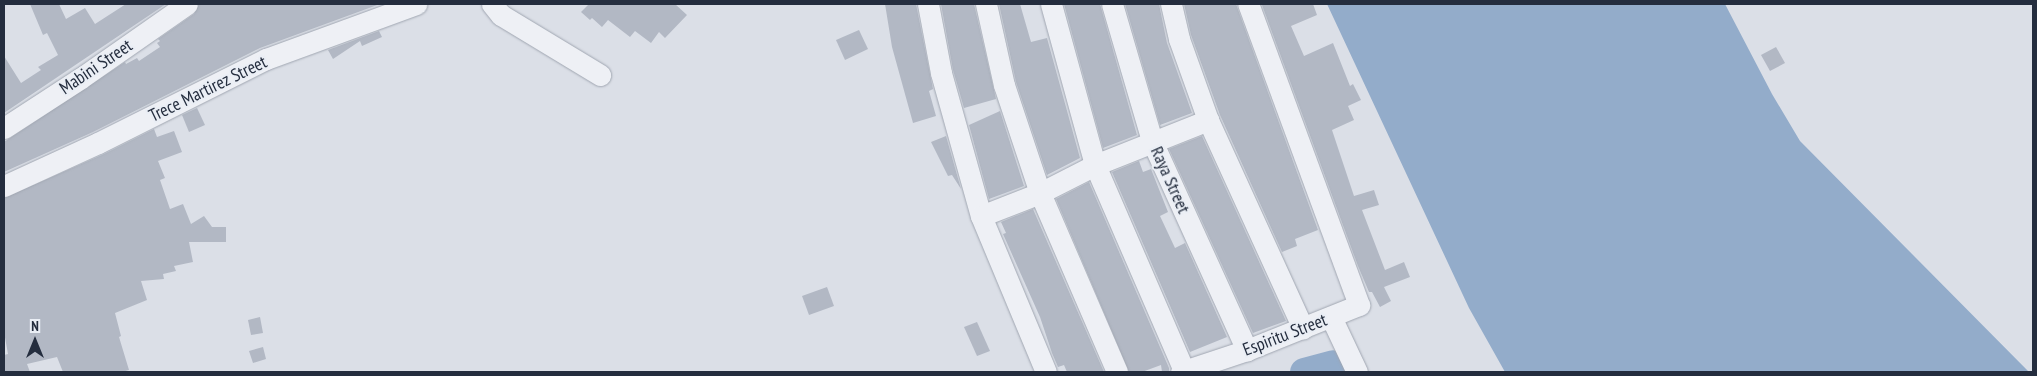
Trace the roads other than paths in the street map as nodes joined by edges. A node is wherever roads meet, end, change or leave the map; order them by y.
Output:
1 (187, 4) edge
2 (416, 4) edge
3 (492, 4) edge
4 (928, 4) edge
5 (986, 4) edge
6 (1051, 4) edge
7 (1112, 4) edge
8 (1171, 4) edge
9 (1248, 4) edge
10 (600, 75) dead end
11 (1208, 120) junction
12 (4, 128) edge
13 (1152, 141) junction
14 (1095, 165) junction
15 (4, 186) edge
16 (1040, 192) junction
17 (982, 216) junction
18 (1334, 322) junction
19 (1303, 328) junction
20 (1247, 350) junction
21 (1046, 372) edge
22 (1117, 372) edge
23 (1183, 372) edge
24 (1357, 372) edge

1 - 12 street, Mabini Street
2 - 15 street, Trece Martirez Street
3 - 10 street
4 - 17 street
5 - 16 street
6 - 14 street
7 - 13 street, Raya Street
8 - 11 street
9 - 18 street, Espiritu Street
11 - 13 street
11 - 19 street
13 - 14 street
13 - 20 street, Raya Street
14 - 16 street
14 - 23 street
16 - 17 street
16 - 22 street
17 - 21 street
18 - 19 street, Espiritu Street
18 - 24 street
19 - 20 street, Espiritu Street
20 - 23 street, Espiritu Street

